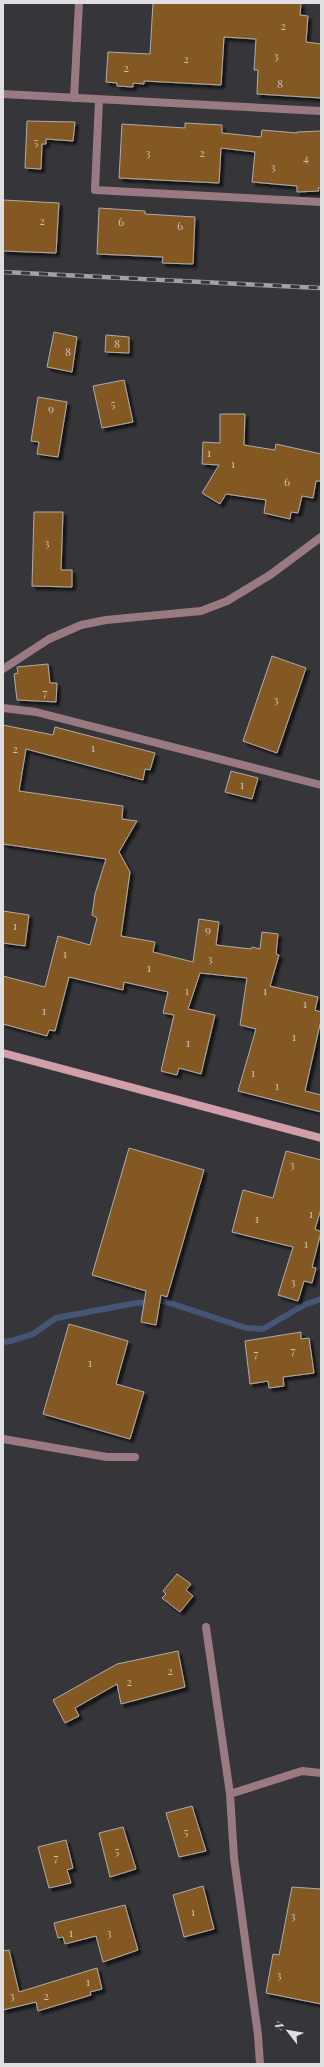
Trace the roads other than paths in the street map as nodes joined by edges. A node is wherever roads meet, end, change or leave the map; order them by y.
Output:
1 (79, 3) edge
2 (3, 94) edge
3 (74, 98) junction
4 (99, 100) junction
5 (321, 111) edge
6 (321, 202) edge
7 (321, 537) edge
8 (3, 669) edge
9 (3, 708) edge
10 (321, 785) edge
11 (3, 1053) edge
12 (321, 1138) edge
13 (3, 1439) edge
14 (135, 1457) dead end
15 (206, 1627) dead end
16 (321, 1773) edge
17 (230, 1794) junction
18 (260, 2064) edge

1 - 3 street
2 - 3 street
3 - 4 street
4 - 5 street
4 - 6 street
7 - 8 street
9 - 10 street
11 - 12 main road
13 - 14 street
15 - 17 street
16 - 17 street
17 - 18 street

